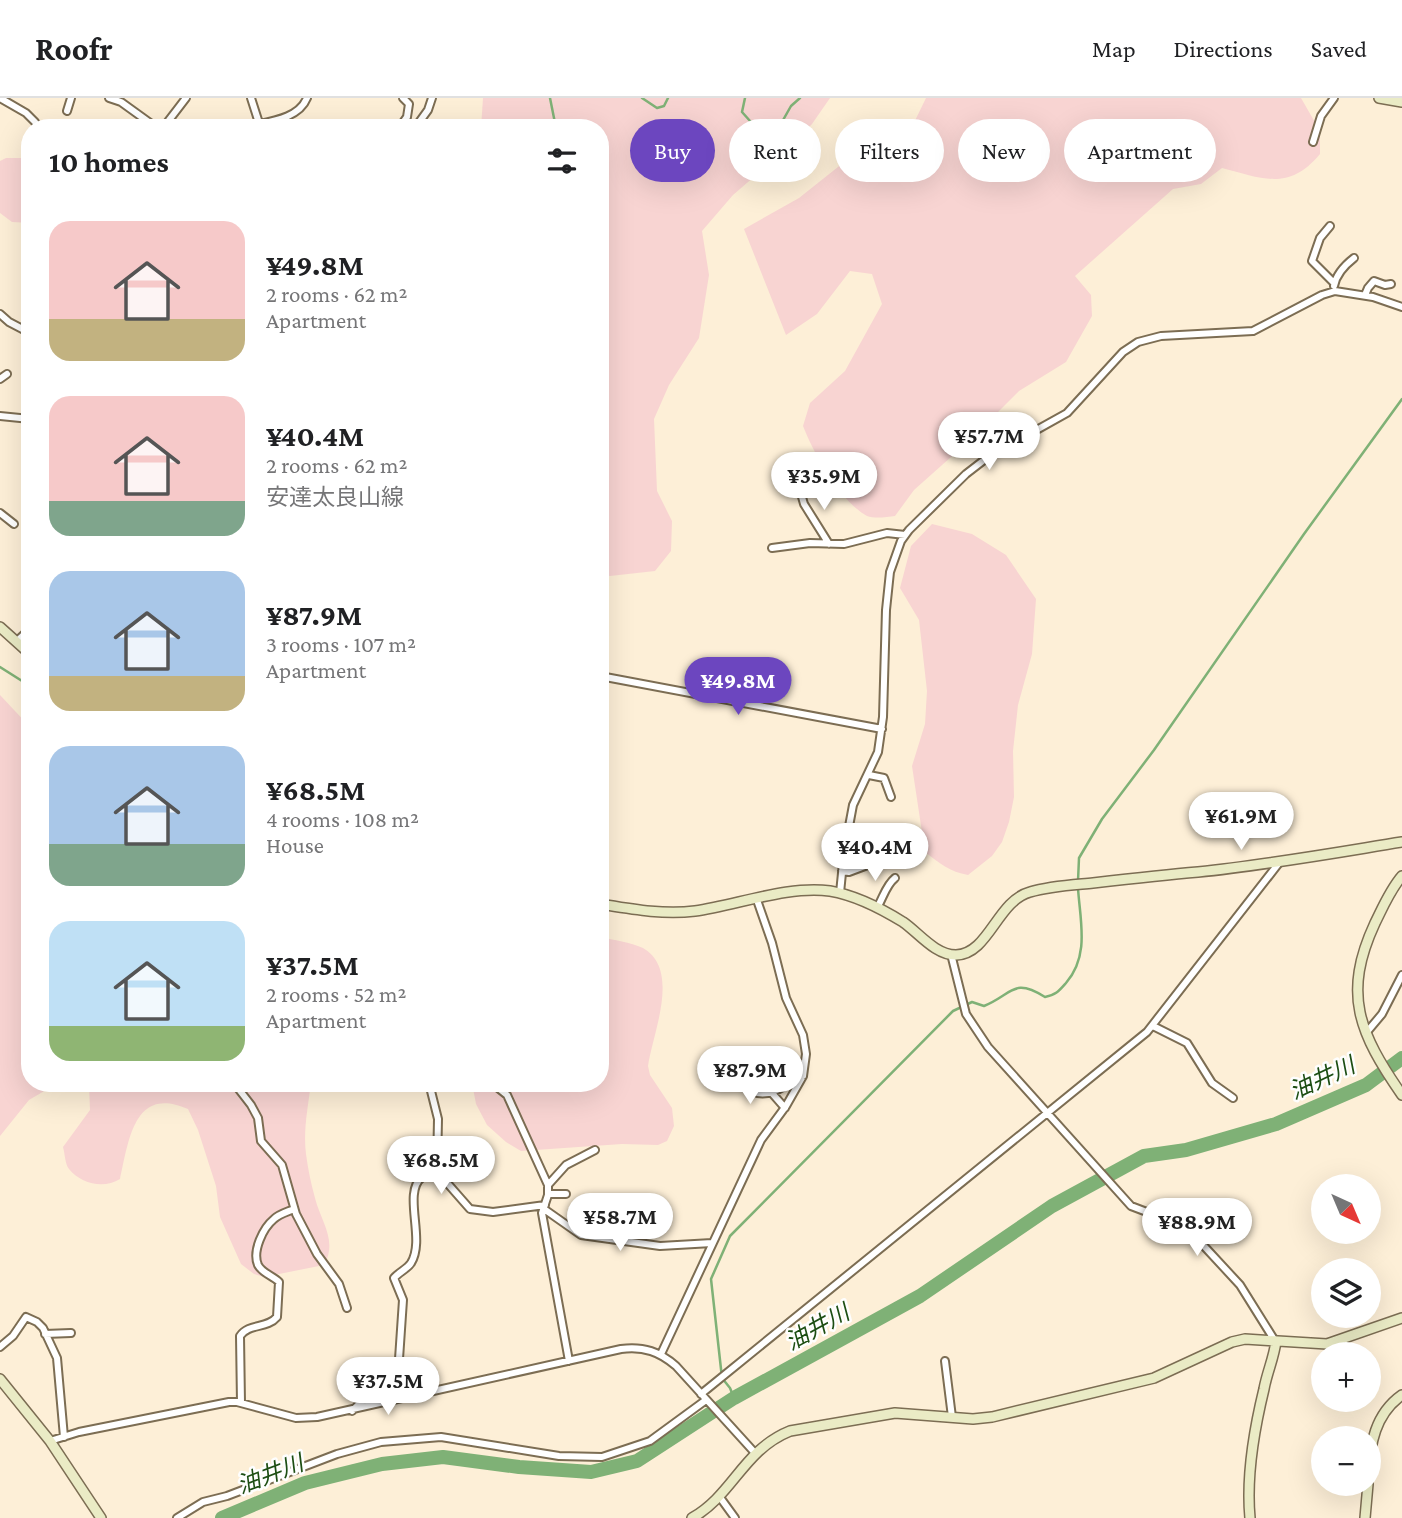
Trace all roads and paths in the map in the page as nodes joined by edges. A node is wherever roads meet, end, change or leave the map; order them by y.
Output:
1 (0, 98) edge
2 (71, 98) edge
3 (109, 98) edge
4 (186, 98) edge
5 (251, 98) edge
6 (307, 98) edge
7 (403, 98) edge
8 (432, 98) edge
9 (1334, 98) edge
10 (1379, 98) edge
11 (123, 100) edge
12 (1402, 102) edge
13 (67, 111) dead end
14 (32, 119) edge
15 (146, 119) edge
16 (170, 119) edge
17 (257, 119) edge
18 (277, 119) edge
19 (405, 119) edge
20 (422, 119) edge
21 (1313, 142) dead end
22 (1330, 226) dead end
23 (1354, 258) dead end
24 (1334, 283) junction
25 (1391, 284) dead end
26 (1333, 292) junction
27 (1365, 295) junction
28 (1402, 307) edge
29 (0, 314) edge
30 (21, 328) edge
31 (7, 374) dead end
32 (0, 379) edge
33 (0, 416) edge
34 (21, 418) edge
35 (800, 490) dead end
36 (0, 513) edge
37 (13, 524) dead end
38 (905, 535) junction
39 (829, 544) junction
40 (772, 548) dead end
41 (0, 627) edge
42 (21, 637) edge
43 (16, 642) junction
44 (21, 646) edge
45 (609, 678) edge
46 (882, 729) junction
47 (869, 775) junction
48 (891, 797) dead end
49 (1402, 842) edge
50 (873, 863) dead end
51 (1279, 863) junction
52 (842, 871) junction
53 (1402, 876) edge
54 (895, 878) dead end
55 (840, 893) junction
56 (757, 900) junction
57 (609, 906) edge
58 (876, 908) junction
59 (951, 954) junction
60 (1402, 975) edge
61 (1153, 1026) junction
62 (1366, 1033) junction
63 (755, 1069) dead end
64 (803, 1076) junction
65 (241, 1092) edge
66 (431, 1092) edge
67 (503, 1092) edge
68 (771, 1092) junction
69 (1402, 1095) edge
70 (1234, 1098) dead end
71 (785, 1108) junction
72 (1048, 1115) junction
73 (594, 1150) dead end
74 (440, 1174) junction
75 (548, 1185) junction
76 (548, 1194) junction
77 (566, 1194) dead end
78 (545, 1207) junction
79 (294, 1209) junction
80 (712, 1243) junction
81 (347, 1308) dead end
82 (1402, 1318) edge
83 (71, 1333) dead end
84 (45, 1334) junction
85 (1276, 1341) junction
86 (0, 1347) edge
87 (661, 1354) junction
88 (569, 1361) junction
89 (945, 1361) dead end
90 (0, 1379) edge
91 (1402, 1395) edge
92 (706, 1400) junction
93 (241, 1403) junction
94 (352, 1410) junction
95 (952, 1417) junction
96 (1377, 1426) edge
97 (64, 1437) junction
98 (50, 1441) junction
99 (755, 1453) junction
100 (719, 1496) junction
101 (1367, 1496) edge
102 (101, 1518) edge
103 (177, 1518) edge
104 (692, 1518) edge
105 (735, 1518) edge
106 (1250, 1518) edge
107 (1366, 1518) edge

1 - 14 street
2 - 13 street
3 - 11 street
4 - 16 street
5 - 17 street
6 - 18 street
7 - 19 street
8 - 20 street
9 - 21 street
10 - 12 street
11 - 15 street
22 - 24 street
23 - 24 street
24 - 26 street
25 - 27 street
26 - 27 street
26 - 38 street
27 - 28 street
29 - 30 street
31 - 32 street
33 - 34 street
35 - 39 street
36 - 37 street
38 - 39 street
38 - 46 street
39 - 40 street
41 - 43 street
42 - 43 street
43 - 44 street
45 - 46 street
46 - 47 street
47 - 48 street
47 - 52 street
49 - 51 street
50 - 52 street
51 - 59 street
51 - 61 street
52 - 55 street
53 - 62 street
54 - 58 street
55 - 56 street
55 - 58 street
56 - 57 street
56 - 64 street
58 - 59 street
59 - 72 street
60 - 62 street
61 - 70 street
61 - 72 street
62 - 69 street
63 - 68 street
64 - 68 street
64 - 71 street
65 - 79 street
66 - 74 street
67 - 75 street
68 - 71 street
71 - 80 street
72 - 85 street
72 - 92 street
73 - 75 street
74 - 78 street
74 - 94 street
75 - 76 street
76 - 77 street
76 - 78 street
78 - 80 street
78 - 88 street
79 - 81 street
79 - 93 street
80 - 87 street
82 - 85 street
83 - 84 street
84 - 86 street
84 - 97 street
85 - 95 street
85 - 106 street
87 - 88 street
87 - 92 street
88 - 94 street
89 - 95 street
90 - 98 street
91 - 96 street
92 - 99 street
92 - 103 street
93 - 94 street
93 - 97 street
95 - 99 street
97 - 98 street
98 - 102 street
99 - 100 street
100 - 104 street
100 - 105 street
101 - 107 street

